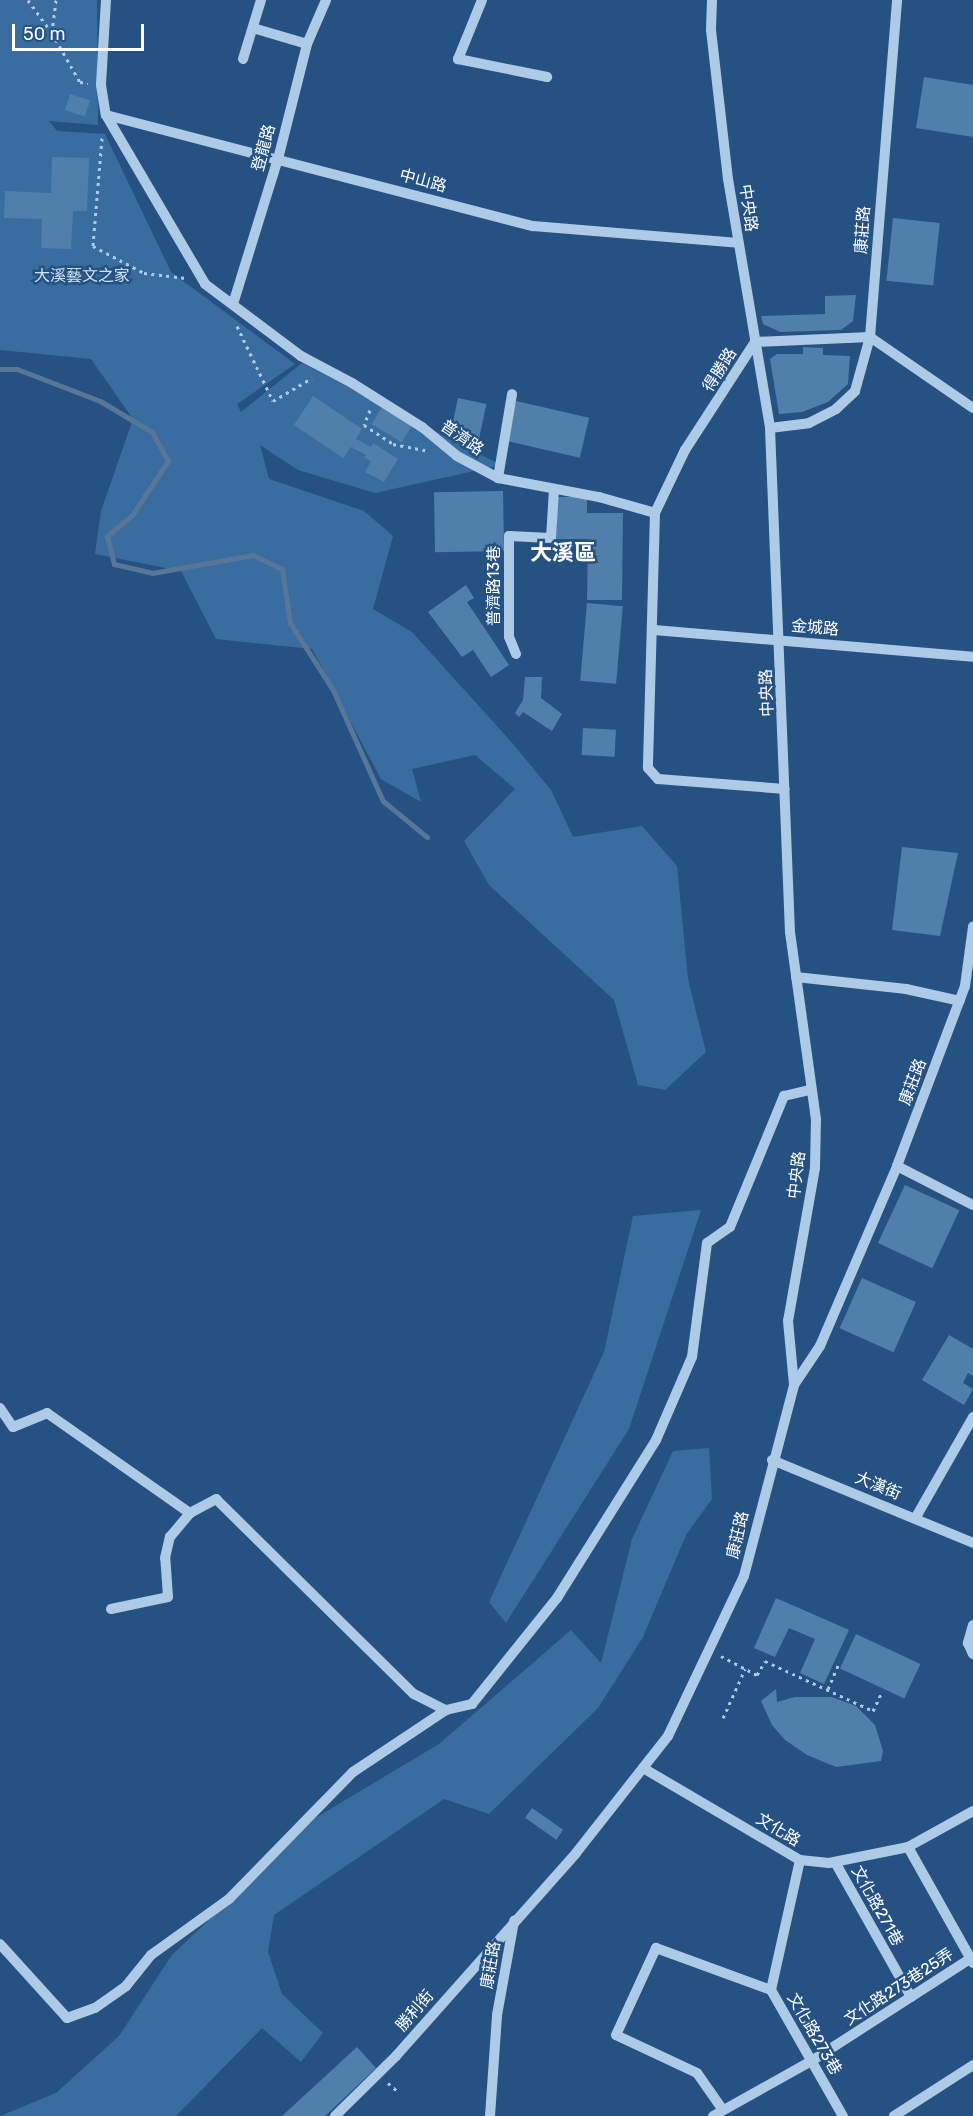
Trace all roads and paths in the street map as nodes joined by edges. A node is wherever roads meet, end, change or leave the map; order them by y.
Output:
1 (28, 0) edge
2 (56, 0) edge
3 (106, 0) edge
4 (261, 0) edge
5 (326, 0) edge
6 (482, 0) edge
7 (712, 0) edge
8 (897, 0) edge
9 (253, 28) junction
10 (52, 33) junction
11 (307, 44) junction
12 (243, 59) dead end
13 (547, 77) dead end
14 (101, 85) junction
15 (106, 115) junction
16 (278, 159) junction
17 (738, 243) junction
18 (233, 304) junction
19 (870, 337) junction
20 (755, 342) junction
21 (512, 394) dead end
22 (973, 408) edge
23 (770, 428) junction
24 (498, 478) junction
25 (555, 489) junction
26 (655, 513) junction
27 (654, 630) junction
28 (780, 641) junction
29 (516, 654) dead end
30 (973, 657) edge
31 (785, 789) junction
32 (973, 927) edge
33 (796, 977) junction
34 (960, 1001) junction
35 (812, 1090) junction
36 (897, 1166) junction
37 (973, 1205) edge
38 (794, 1385) junction
39 (0, 1408) edge
40 (973, 1417) edge
41 (772, 1460) junction
42 (190, 1513) junction
43 (916, 1517) junction
44 (973, 1542) edge
45 (111, 1609) dead end
46 (973, 1625) edge
47 (709, 1650) junction
48 (973, 1654) edge
49 (840, 1661) dead end
50 (745, 1669) junction
51 (828, 1689) junction
52 (881, 1694) dead end
53 (446, 1710) junction
54 (723, 1718) dead end
55 (643, 1768) junction
56 (973, 1811) edge
57 (908, 1847) junction
58 (800, 1860) junction
59 (835, 1862) junction
60 (514, 1920) junction
61 (0, 1944) edge
62 (4, 1956) edge
63 (972, 1961) edge
64 (771, 1990) junction
65 (911, 1997) junction
66 (813, 2060) junction
67 (973, 2065) edge
68 (723, 2110) junction
69 (335, 2116) edge
70 (490, 2116) edge
71 (712, 2116) edge
72 (843, 2116) edge
73 (894, 2116) edge

1 - 10 path
2 - 10 path
3 - 14 street, 普濟路
4 - 9 street
5 - 11 street, 登龍路
6 - 13 street
7 - 17 street, 中央路
8 - 19 street, 康莊路
9 - 11 street
9 - 12 street
10 - 14 path
11 - 16 street, 登龍路
14 - 15 street, 普濟路
15 - 16 street, 中山路
15 - 18 street, 普濟路
16 - 17 street, 中山路
16 - 18 street, 登龍路
17 - 20 street, 中央路
18 - 24 street, 普濟路
19 - 20 street, 得勝路
19 - 22 street
19 - 23 street, 康莊路
20 - 23 street, 中央路
20 - 26 street, 得勝路
21 - 24 street
23 - 28 street, 中央路
24 - 25 street, 普濟路
25 - 26 street, 普濟路
25 - 29 street, 普濟路13巷
26 - 27 street
27 - 28 street, 金城路
27 - 31 street
28 - 30 street, 金城路
28 - 31 street, 中央路
31 - 33 street, 中央路
32 - 34 street, 康莊路
33 - 34 street
33 - 35 street, 中央路
34 - 36 street, 康莊路
35 - 38 street, 中央路
35 - 53 street
36 - 37 street
36 - 38 street, 康莊路
38 - 41 street, 康莊路
39 - 42 street
40 - 43 street
41 - 43 street, 大漢街
41 - 47 street, 康莊路
42 - 45 street
42 - 53 street
43 - 44 street, 大漢街
46 - 48 street
47 - 50 path
47 - 55 street, 康莊路
49 - 51 path
50 - 51 path
50 - 54 path
51 - 52 path
53 - 62 street
55 - 58 street, 文化路
55 - 60 street, 康莊路
56 - 57 street, 文化路
57 - 59 street, 文化路
57 - 63 street
58 - 59 street, 文化路
58 - 64 street, 文化路273巷
59 - 65 street, 文化路271巷
60 - 69 street, 勝利街
60 - 70 street, 康莊路
61 - 62 street
63 - 65 street, 文化路273巷25弄
64 - 66 street, 文化路273巷
64 - 68 street
65 - 66 street, 文化路273巷25弄
66 - 68 street, 文化路273巷25弄
66 - 72 street, 文化路273巷
67 - 73 street
68 - 71 street, 文化路273巷25弄

